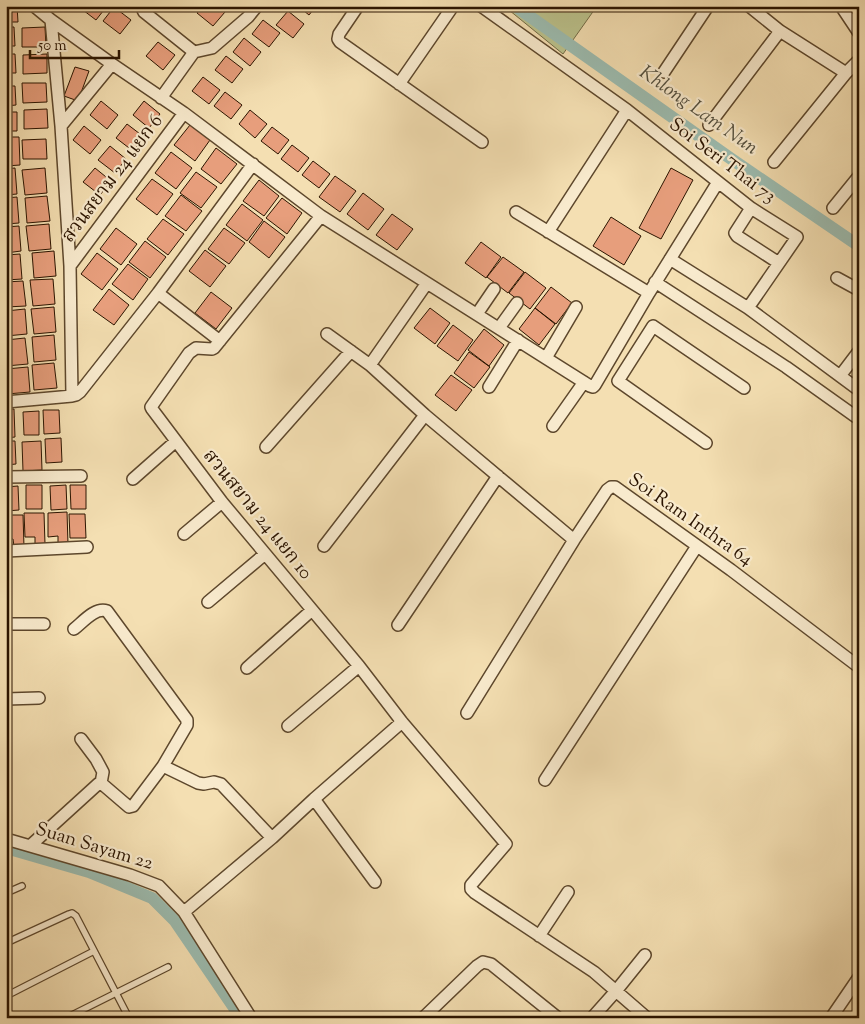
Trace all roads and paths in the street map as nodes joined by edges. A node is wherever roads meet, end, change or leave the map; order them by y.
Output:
1 (34, 6) edge
2 (144, 6) edge
3 (257, 6) edge
4 (358, 6) edge
5 (453, 6) edge
6 (481, 6) edge
7 (708, 6) edge
8 (749, 6) edge
9 (841, 6) edge
10 (51, 20) junction
11 (780, 31) junction
12 (859, 33) edge
13 (194, 52) junction
14 (859, 60) edge
15 (112, 64) junction
16 (664, 72) dead end
17 (846, 73) junction
18 (399, 84) junction
19 (161, 98) junction
20 (627, 110) junction
21 (184, 113) junction
22 (61, 126) junction
23 (708, 126) dead end
24 (482, 142) dead end
25 (774, 162) dead end
26 (253, 164) junction
27 (859, 176) edge
28 (718, 182) junction
29 (751, 208) junction
30 (833, 208) dead end
31 (516, 212) dead end
32 (321, 216) junction
33 (548, 232) junction
34 (670, 259) junction
35 (779, 263) junction
36 (70, 266) junction
37 (836, 278) dead end
38 (655, 282) junction
39 (427, 283) junction
40 (494, 289) dead end
41 (859, 290) edge
42 (158, 293) junction
43 (648, 293) junction
44 (517, 303) dead end
45 (576, 307) dead end
46 (748, 308) junction
47 (477, 314) junction
48 (634, 317) junction
49 (652, 326) junction
50 (498, 328) junction
51 (326, 334) dead end
52 (518, 340) junction
53 (220, 341) junction
54 (351, 351) junction
55 (859, 351) edge
56 (546, 358) junction
57 (370, 365) junction
58 (840, 376) junction
59 (584, 382) junction
60 (489, 387) dead end
61 (744, 388) dead end
62 (859, 390) edge
63 (72, 396) junction
64 (6, 402) edge
65 (425, 414) junction
66 (859, 419) edge
67 (553, 426) dead end
68 (176, 441) junction
69 (706, 443) dead end
70 (266, 447) dead end
71 (81, 476) dead end
72 (498, 476) junction
73 (6, 477) edge
74 (133, 479) dead end
75 (222, 502) junction
76 (184, 534) dead end
77 (574, 540) junction
78 (324, 546) dead end
79 (697, 546) junction
80 (87, 547) dead end
81 (6, 550) edge
82 (266, 554) junction
83 (208, 602) dead end
84 (312, 610) junction
85 (6, 624) edge
86 (44, 624) dead end
87 (398, 625) dead end
88 (74, 629) dead end
89 (359, 666) junction
90 (247, 668) dead end
91 (859, 668) edge
92 (40, 698) dead end
93 (6, 699) edge
94 (467, 713) dead end
95 (402, 722) junction
96 (288, 726) dead end
97 (81, 739) dead end
98 (163, 766) junction
99 (545, 780) dead end
100 (101, 782) junction
101 (314, 799) junction
102 (272, 838) junction
103 (6, 839) edge
104 (31, 845) junction
105 (375, 882) dead end
106 (22, 886) dead end
107 (568, 892) dead end
108 (6, 894) edge
109 (184, 912) junction
110 (539, 936) junction
111 (6, 943) edge
112 (94, 951) junction
113 (645, 955) dead end
114 (168, 967) dead end
115 (859, 977) edge
116 (616, 991) junction
117 (117, 992) junction
118 (6, 996) edge
119 (66, 1018) edge
120 (129, 1018) edge
121 (251, 1018) edge
122 (423, 1018) edge
123 (558, 1018) edge
124 (592, 1018) edge
125 (647, 1018) edge
126 (831, 1018) edge

1 - 10 street
2 - 13 street
3 - 13 street
4 - 18 street
5 - 18 street
6 - 20 street, Soi Seri Thai 73
7 - 16 street
8 - 11 street
9 - 12 street
10 - 15 street
10 - 22 street
11 - 17 street
11 - 23 street
13 - 19 street
14 - 17 street
15 - 19 street
15 - 22 street
17 - 25 street
18 - 24 street
19 - 21 street
20 - 28 street, Soi Seri Thai 73
20 - 33 street
21 - 26 street
21 - 36 street, สวนสยาม 24 แยก 6
22 - 36 street
26 - 32 street
26 - 42 street
27 - 30 street
28 - 29 street, Soi Seri Thai 73
28 - 34 street
29 - 35 street
29 - 35 street, Soi Seri Thai 73
31 - 33 street
32 - 39 street
32 - 53 street
33 - 43 street
34 - 38 street
34 - 46 street
35 - 46 street
36 - 63 street
37 - 41 street
38 - 43 street
38 - 66 street
39 - 47 street
39 - 57 street
40 - 47 street
42 - 53 street
42 - 63 street
43 - 48 street
44 - 50 street
45 - 56 street
46 - 58 street
47 - 50 street
48 - 49 street
48 - 59 street
49 - 61 street
49 - 69 street
50 - 52 street
51 - 54 street
52 - 56 street
52 - 60 street
53 - 68 street, สวนสยาม 24 แยก 10
54 - 57 street
54 - 70 street
55 - 58 street
56 - 59 street
57 - 65 street
58 - 62 street
59 - 67 street
63 - 64 street
65 - 72 street
65 - 78 street
68 - 74 street
68 - 75 street, สวนสยาม 24 แยก 10
71 - 73 street
72 - 77 street
72 - 87 street
75 - 76 street
75 - 82 street, สวนสยาม 24 แยก 10
77 - 79 street, Soi Ram Inthra 64
77 - 94 street, Soi Ram Inthra 64
79 - 91 street, Soi Ram Inthra 64
79 - 99 street
80 - 81 street
82 - 83 street
82 - 84 street, สวนสยาม 24 แยก 10
84 - 89 street, สวนสยาม 24 แยก 10
84 - 90 street
85 - 86 street
88 - 98 street
89 - 95 street, สวนสยาม 24 แยก 10
89 - 96 street
92 - 93 street
95 - 101 street
95 - 110 street, สวนสยาม 24 แยก 10
97 - 100 street
98 - 100 street
98 - 102 street
100 - 104 street
101 - 102 street
101 - 105 street
102 - 109 street
103 - 104 street, Suan Sayam 22
104 - 109 street, Suan Sayam 22
106 - 108 lane
107 - 110 street
109 - 121 street, Suan Sayam 22
110 - 116 street
111 - 112 lane
112 - 117 lane
112 - 118 lane
113 - 116 street
114 - 117 lane
115 - 126 street
116 - 124 street
116 - 125 street
117 - 119 lane
117 - 120 lane
122 - 123 street

